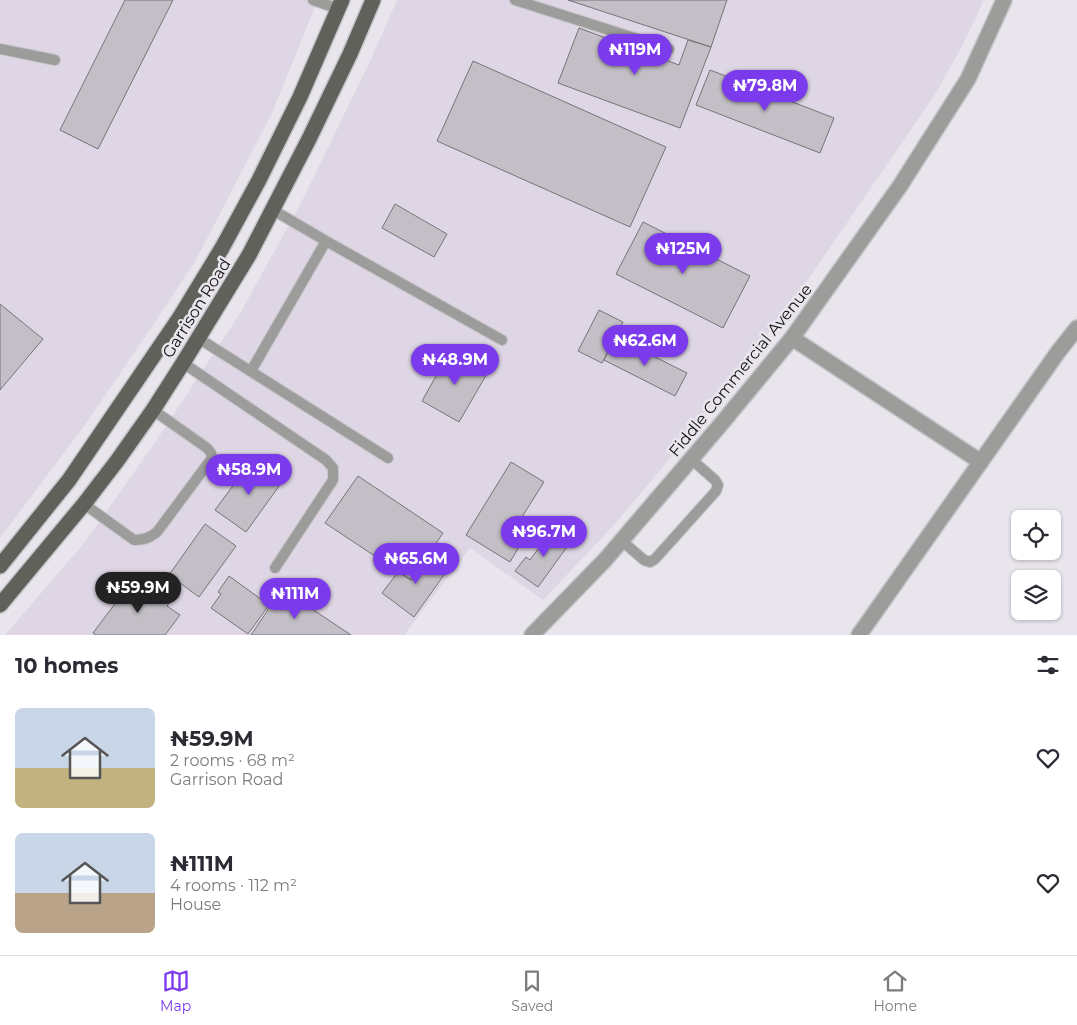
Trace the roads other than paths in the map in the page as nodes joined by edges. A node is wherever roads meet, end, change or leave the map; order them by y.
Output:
1 (313, 0) edge
2 (373, 0) edge
3 (515, 0) edge
4 (1004, 0) edge
5 (340, 5) edge
6 (0, 49) edge
7 (669, 49) dead end
8 (55, 60) dead end
9 (273, 210) junction
10 (326, 241) junction
11 (1077, 328) edge
12 (198, 338) junction
13 (792, 338) junction
14 (502, 340) dead end
15 (183, 364) junction
16 (251, 371) junction
17 (153, 410) junction
18 (388, 458) dead end
19 (691, 459) junction
20 (982, 462) junction
21 (84, 504) junction
22 (622, 541) junction
23 (0, 566) edge
24 (275, 568) dead end
25 (0, 605) edge
26 (532, 635) edge
27 (859, 635) edge

1 - 5 lane
2 - 9 main road, Garrison Road
3 - 7 lane
4 - 13 street, Fiddle Commercial Avenue
5 - 23 main road, Garrison Road
6 - 8 lane
9 - 10 lane
9 - 12 main road, Garrison Road
10 - 14 lane
10 - 16 lane
11 - 20 street
12 - 15 main road, Garrison Road
12 - 16 lane
13 - 19 street, Fiddle Commercial Avenue
13 - 20 street
15 - 17 main road, Garrison Road
15 - 24 lane
16 - 18 lane
17 - 21 main road, Garrison Road
17 - 21 lane
19 - 22 street, Fiddle Commercial Avenue
19 - 22 lane
20 - 27 street
21 - 25 main road, Garrison Road
22 - 26 street, Fiddle Commercial Avenue

